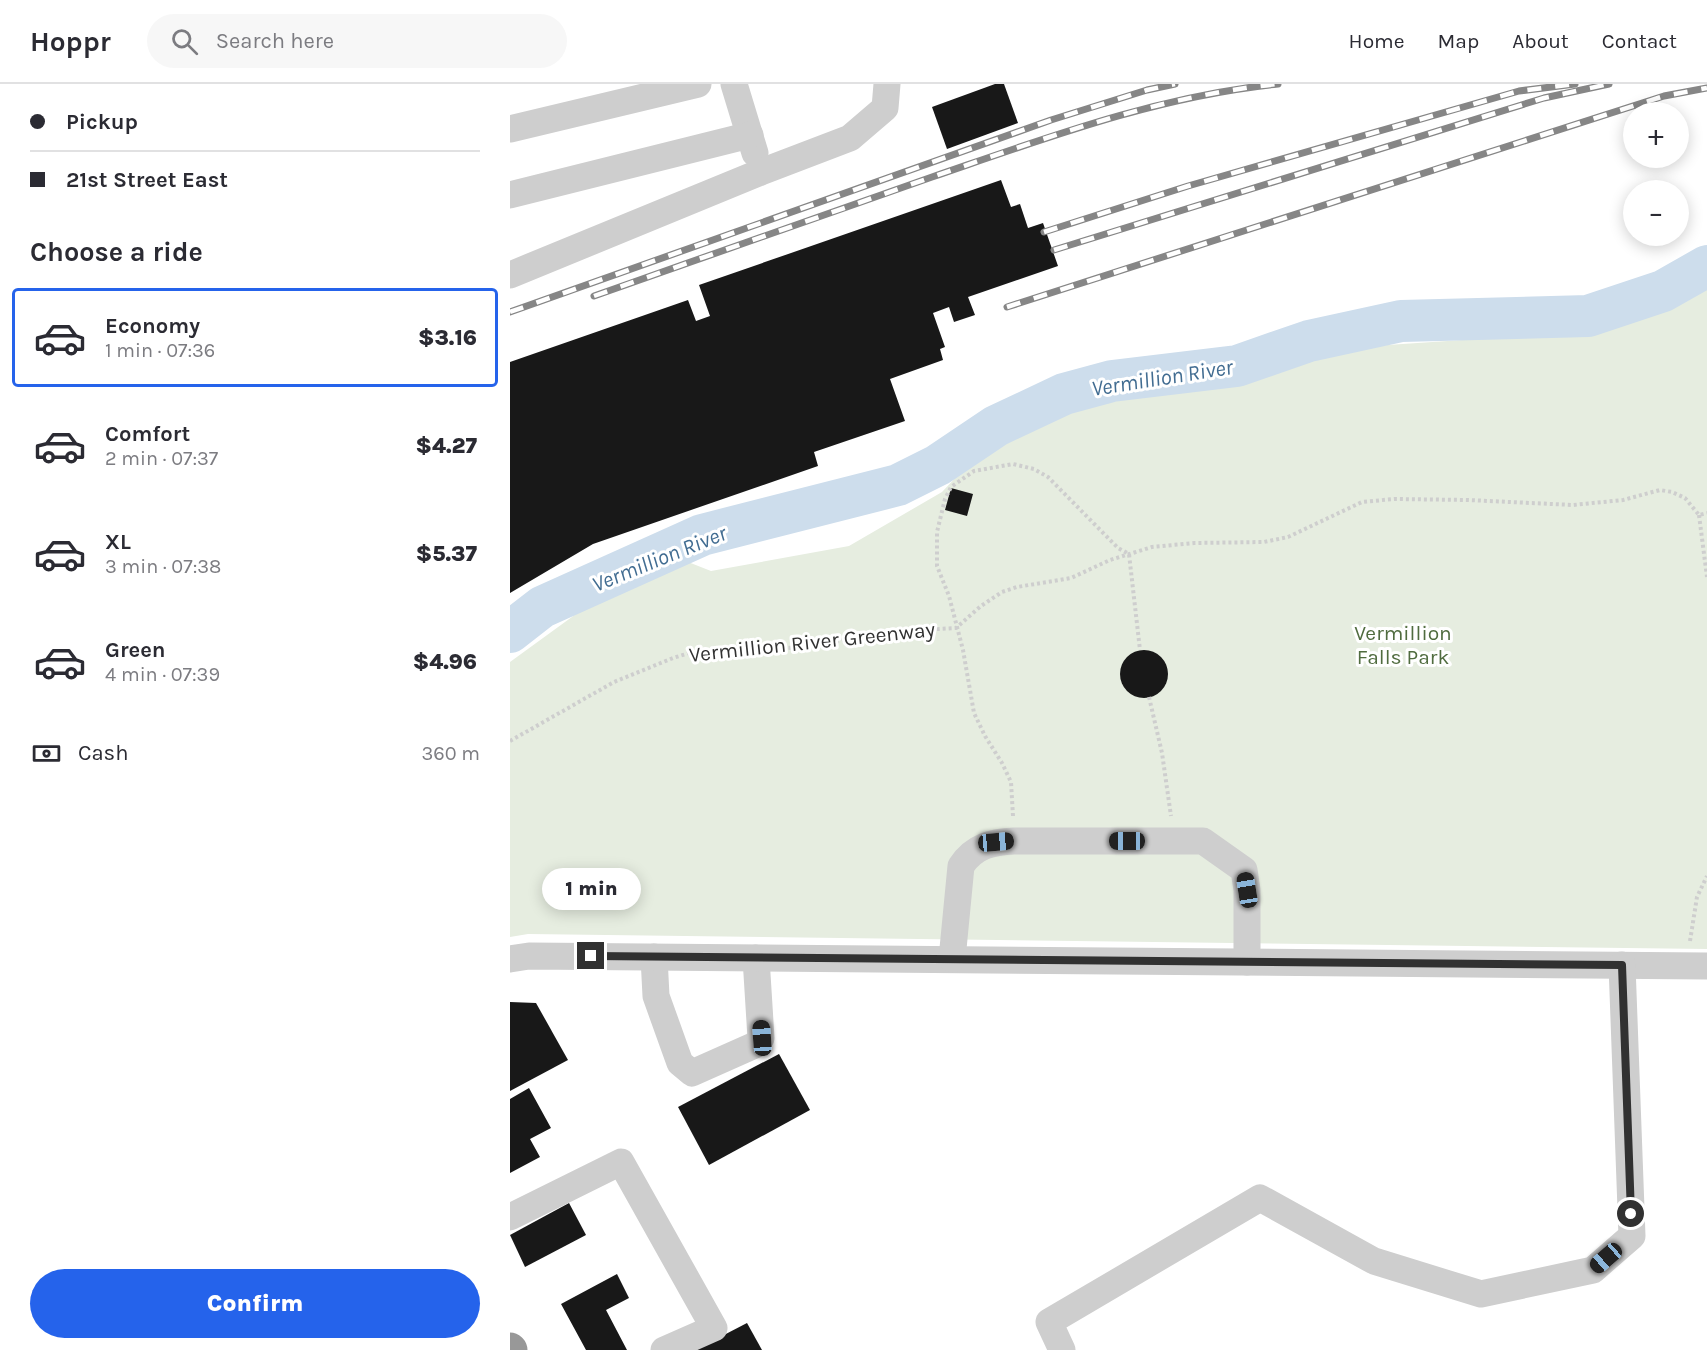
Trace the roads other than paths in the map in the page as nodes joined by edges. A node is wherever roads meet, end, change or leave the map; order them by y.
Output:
1 (698, 84) edge
2 (734, 84) edge
3 (887, 84) edge
4 (510, 129) edge
5 (750, 135) junction
6 (761, 172) junction
7 (510, 195) edge
8 (510, 276) edge
9 (654, 957) junction
10 (756, 958) junction
11 (510, 959) edge
12 (952, 959) junction
13 (1247, 962) junction
14 (1622, 965) junction
15 (1707, 966) edge
16 (510, 1217) edge
17 (664, 1350) edge
18 (1062, 1350) edge

1 - 4 street
2 - 5 street
3 - 6 street
5 - 6 street
5 - 7 street
6 - 8 street
9 - 10 street
9 - 10 street
9 - 11 street
10 - 12 street
12 - 13 street
12 - 13 street
13 - 14 street
14 - 15 street
14 - 18 street
16 - 17 street

